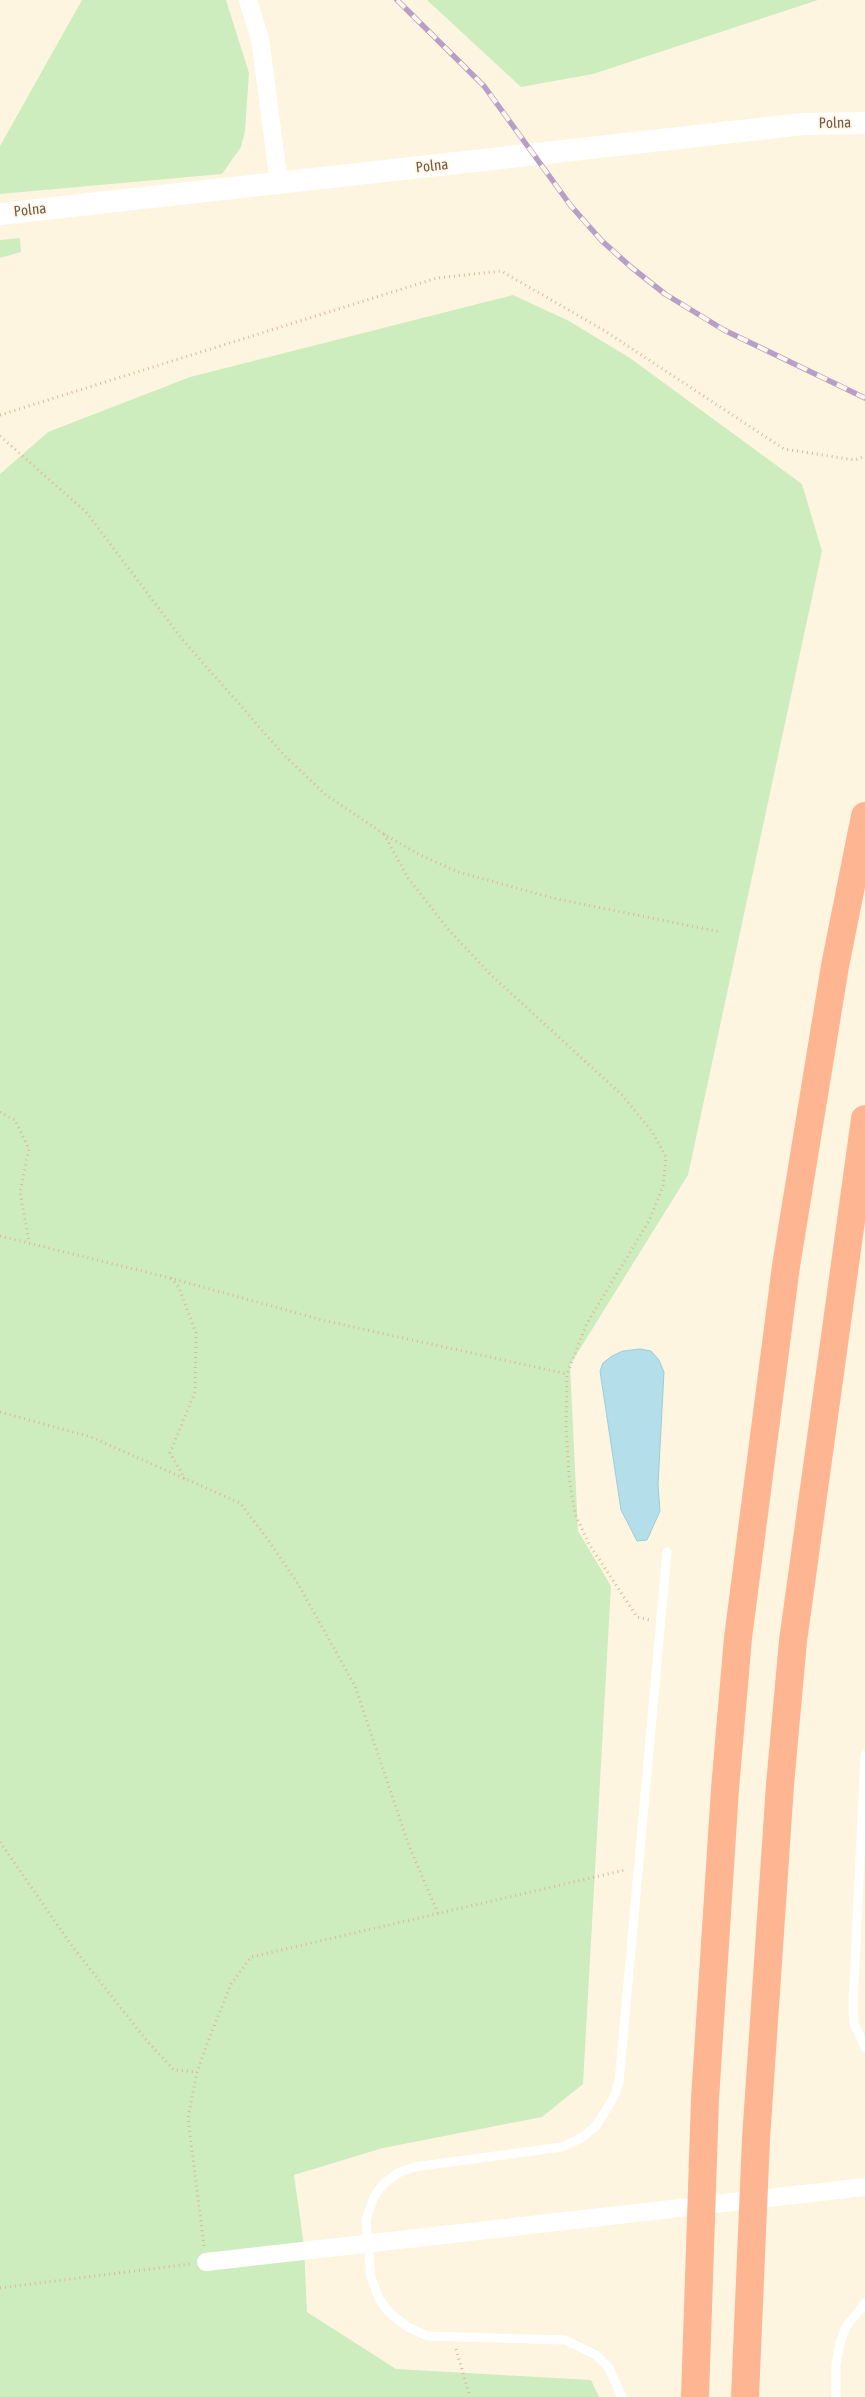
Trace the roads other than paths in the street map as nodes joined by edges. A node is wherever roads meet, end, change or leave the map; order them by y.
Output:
1 (248, 0) edge
2 (865, 123) edge
3 (279, 183) junction
4 (0, 214) edge
5 (865, 816) edge
6 (865, 1119) edge
7 (667, 1552) dead end
8 (865, 1755) edge
9 (865, 2048) edge
10 (865, 2187) edge
11 (368, 2245) junction
12 (206, 2262) road end
13 (865, 2303) edge
14 (622, 2397) edge
15 (695, 2397) edge
16 (745, 2397) edge
17 (836, 2397) edge

1 - 3 street
2 - 3 street, Polna
3 - 4 street, Polna
5 - 15 highway
6 - 16 highway
7 - 11 lane
8 - 9 lane
10 - 11 street
11 - 12 street
11 - 14 lane
13 - 17 lane

